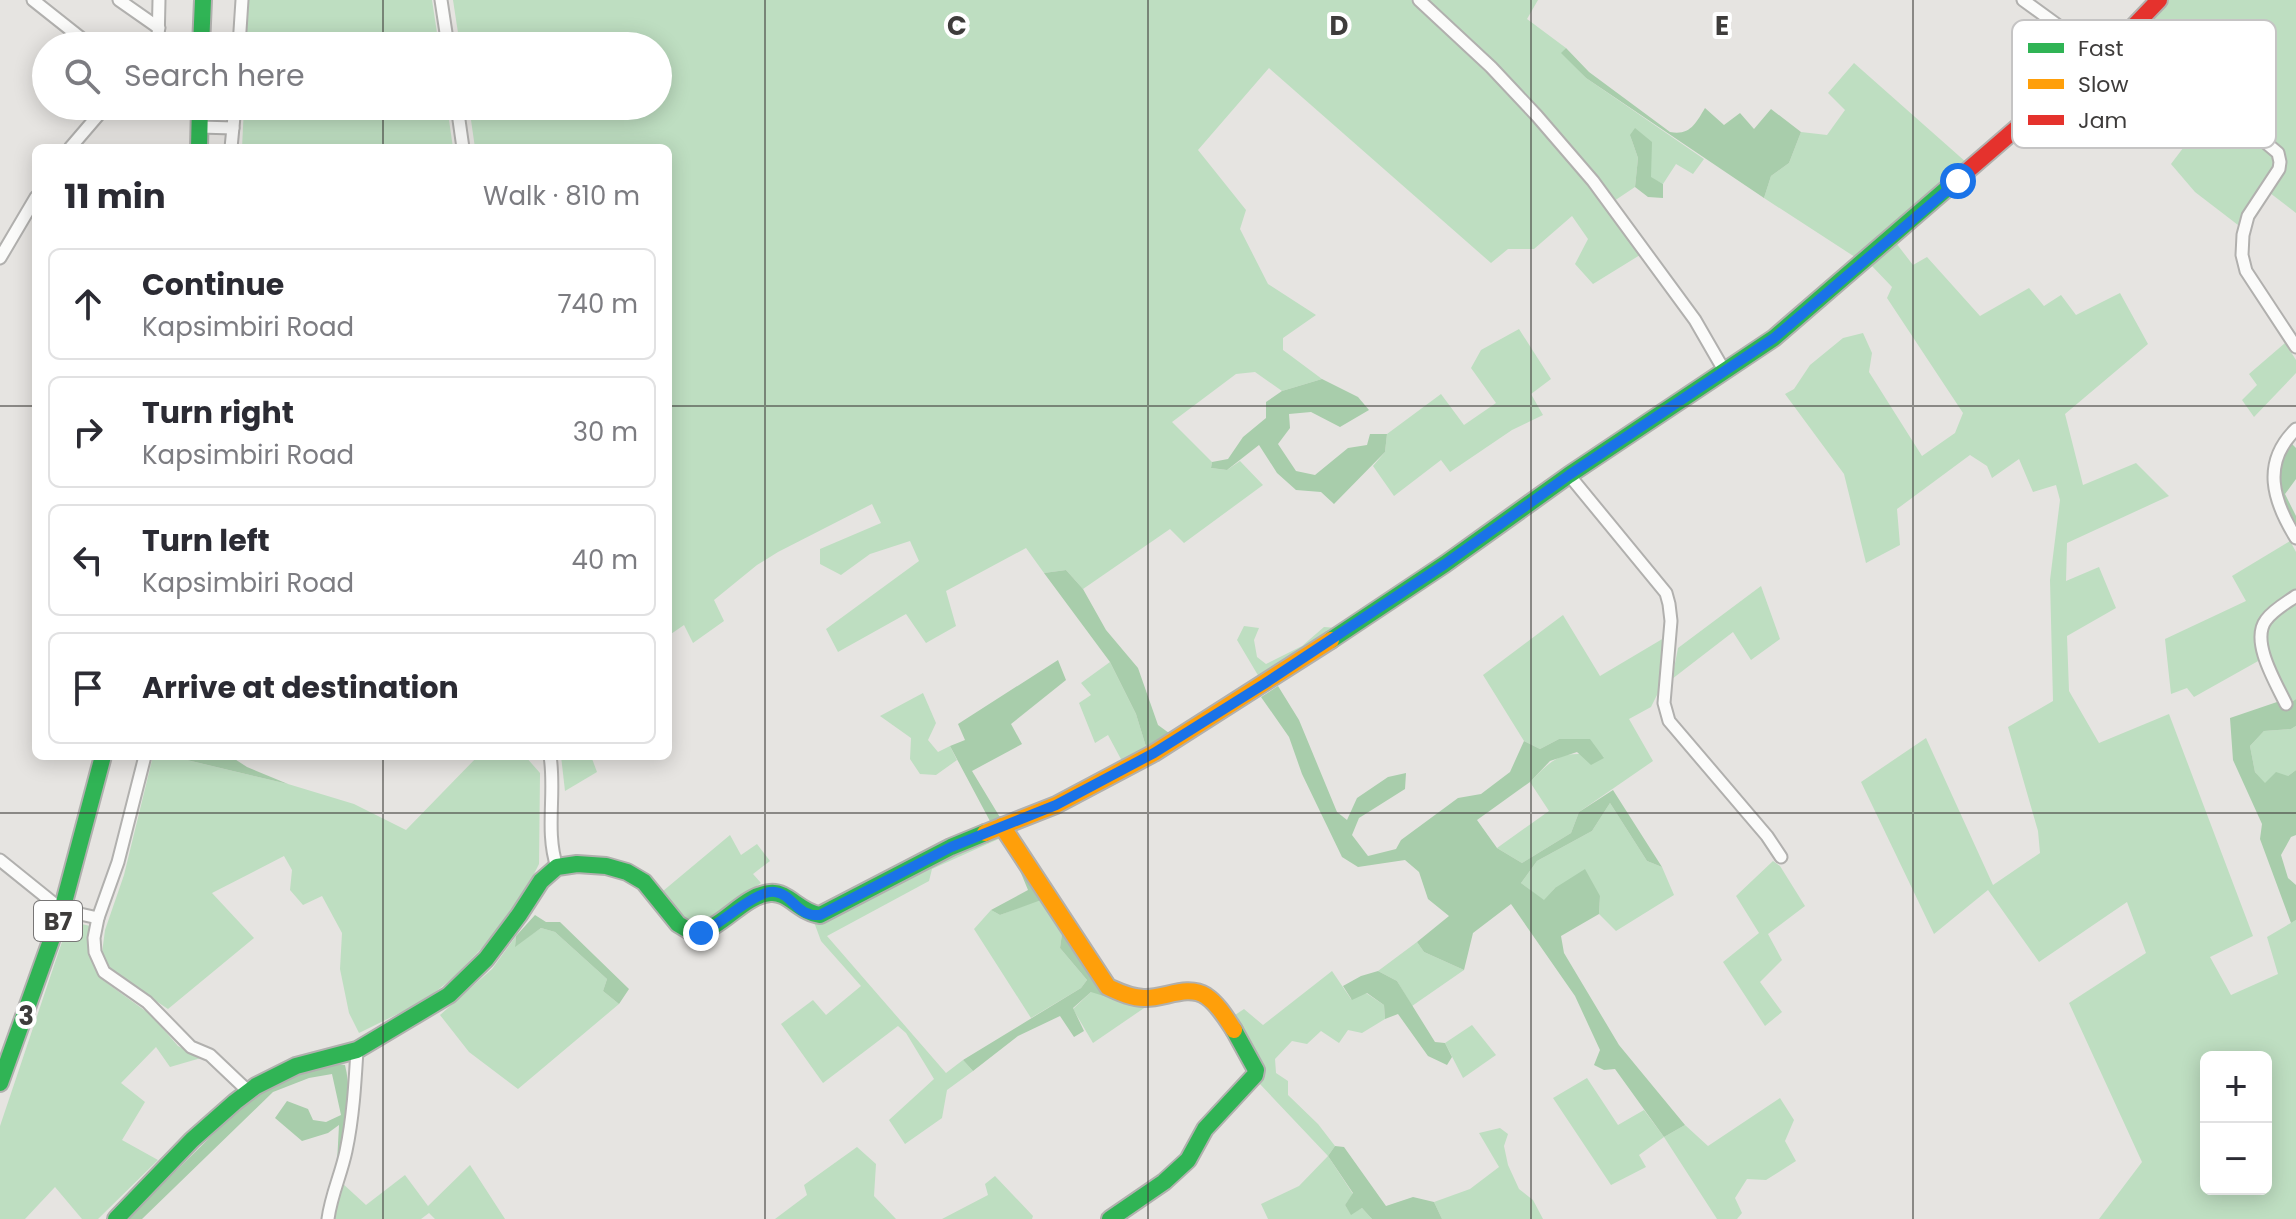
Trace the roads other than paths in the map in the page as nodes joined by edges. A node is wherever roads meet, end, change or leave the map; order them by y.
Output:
1 (33, 0) edge
2 (119, 0) edge
3 (159, 0) edge
4 (203, 0) edge
5 (242, 0) edge
6 (441, 0) edge
7 (1419, 0) edge
8 (2023, 0) edge
9 (2159, 0) edge
10 (2050, 20) edge
11 (2140, 20) edge
12 (159, 28) junction
13 (73, 32) edge
14 (159, 32) edge
15 (202, 32) edge
16 (240, 32) edge
17 (446, 32) edge
18 (94, 120) edge
19 (200, 120) edge
20 (234, 120) edge
21 (459, 120) edge
22 (200, 127) junction
23 (233, 128) junction
24 (2012, 133) edge
25 (73, 144) edge
26 (199, 144) edge
27 (231, 144) edge
28 (462, 144) edge
29 (2272, 148) edge
30 (32, 204) edge
31 (0, 258) edge
32 (2296, 347) edge
33 (1725, 372) junction
34 (2296, 429) edge
35 (1569, 475) junction
36 (2296, 538) edge
37 (2296, 596) edge
38 (2286, 704) dead end
39 (102, 760) edge
40 (144, 760) edge
41 (550, 760) edge
42 (1002, 826) junction
43 (1781, 857) dead end
44 (0, 860) edge
45 (557, 867) junction
46 (62, 910) junction
47 (98, 918) junction
48 (357, 1050) junction
49 (0, 1083) edge
50 (249, 1092) junction
51 (116, 1219) edge
52 (328, 1219) edge
53 (1110, 1219) edge

1 - 13 street
2 - 12 street
3 - 12 street
4 - 15 main road
5 - 16 street
6 - 17 street
7 - 33 street
8 - 10 street
9 - 11 main road
12 - 14 street
18 - 25 street
19 - 22 main road
20 - 23 street
21 - 28 street
22 - 23 street
22 - 26 main road
23 - 27 street
24 - 33 main road
29 - 32 street
30 - 31 street
33 - 35 main road
34 - 36 street
35 - 42 main road
35 - 43 street
37 - 38 street
39 - 46 main road, B7
40 - 47 street
41 - 45 street
42 - 45 main road
42 - 53 main road
44 - 46 street
45 - 48 main road
46 - 47 street
46 - 49 main road, B7
47 - 50 street
48 - 50 main road
48 - 52 street
50 - 51 main road

